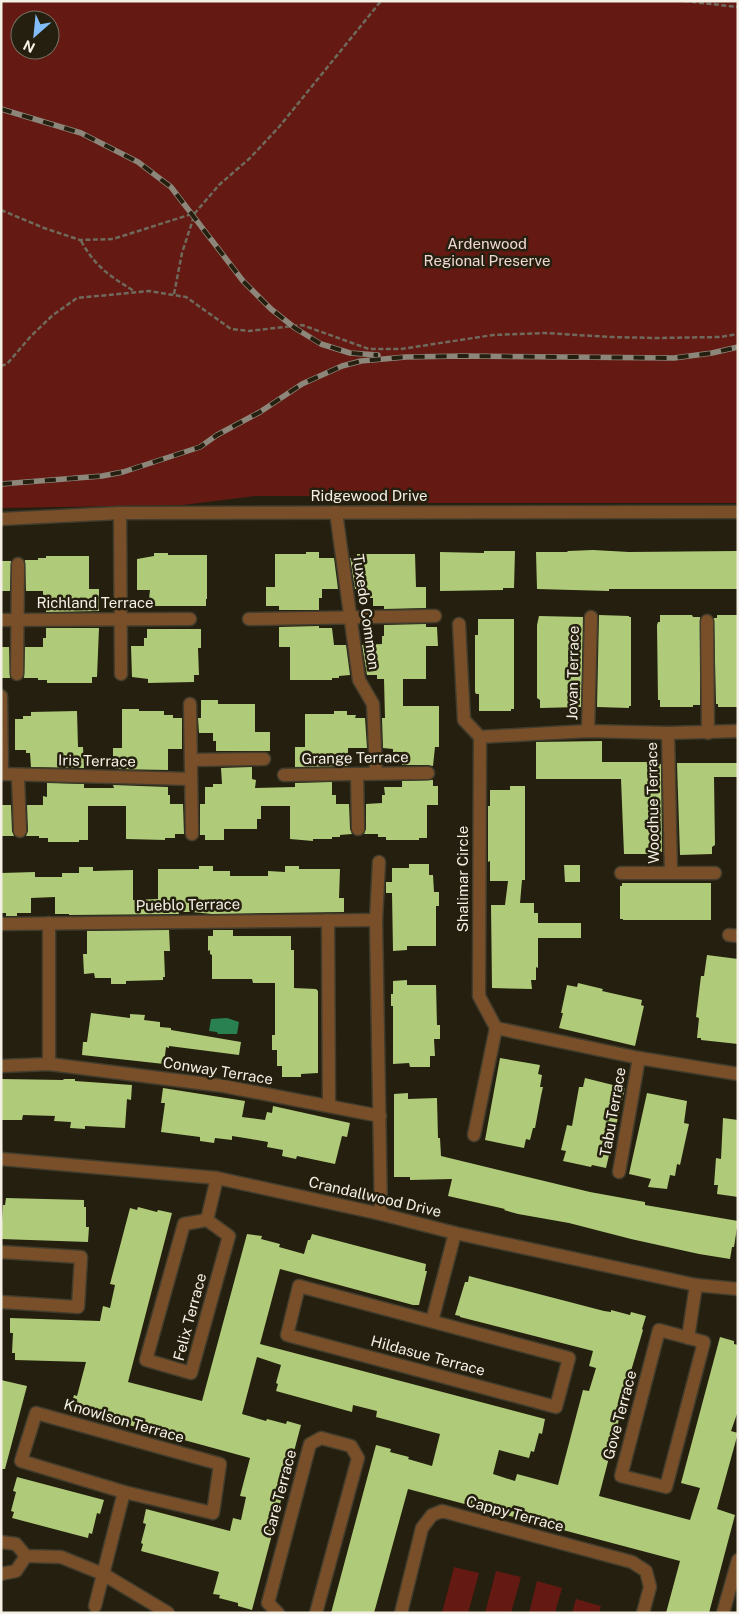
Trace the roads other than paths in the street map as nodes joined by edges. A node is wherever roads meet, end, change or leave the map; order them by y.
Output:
1 (336, 512) junction
2 (738, 512) edge
3 (120, 513) junction
4 (1, 519) edge
5 (18, 564) dead end
6 (435, 616) dead end
7 (350, 617) junction
8 (591, 617) dead end
9 (121, 619) junction
10 (190, 619) dead end
11 (249, 619) dead end
12 (1, 620) edge
13 (18, 620) junction
14 (707, 621) dead end
15 (459, 624) dead end
16 (17, 674) dead end
17 (121, 674) dead end
18 (1, 696) edge
19 (190, 704) dead end
20 (588, 730) junction
21 (738, 730) edge
22 (708, 732) junction
23 (668, 733) junction
24 (480, 737) junction
25 (264, 759) dead end
26 (191, 760) junction
27 (376, 773) junction
28 (428, 773) dead end
29 (2, 774) edge
30 (357, 774) junction
31 (284, 775) dead end
32 (18, 776) junction
33 (192, 779) junction
34 (358, 829) dead end
35 (20, 831) dead end
36 (192, 834) dead end
37 (379, 862) dead end
38 (671, 872) junction
39 (622, 873) dead end
40 (715, 873) dead end
41 (328, 920) junction
42 (376, 920) junction
43 (49, 923) junction
44 (1, 924) edge
45 (496, 1028) junction
46 (639, 1058) junction
47 (49, 1064) junction
48 (1, 1066) edge
49 (738, 1074) edge
50 (329, 1106) junction
51 (380, 1116) junction
52 (474, 1135) dead end
53 (1, 1159) edge
54 (619, 1172) dead end
55 (217, 1178) junction
56 (381, 1214) junction
57 (206, 1220) junction
58 (455, 1233) junction
59 (1, 1252) edge
60 (696, 1285) junction
61 (738, 1289) edge
62 (1, 1302) edge
63 (432, 1321) junction
64 (688, 1338) junction
65 (124, 1492) junction
66 (1, 1542) edge
67 (26, 1556) junction
68 (738, 1560) edge
69 (1, 1574) edge
70 (103, 1574) junction
71 (94, 1611) edge
72 (168, 1613) edge
73 (278, 1613) edge
74 (316, 1613) edge
75 (401, 1613) edge
76 (643, 1613) edge
77 (724, 1613) edge

1 - 2 street, Ridgewood Drive
1 - 3 street, Ridgewood Drive
1 - 7 street, Tuxedo Common
3 - 4 street, Ridgewood Drive
3 - 9 street
5 - 13 street
6 - 7 street
7 - 11 street
7 - 27 street, Tuxedo Common
8 - 20 street, Jovan Terrace
9 - 10 street, Richland Terrace
9 - 13 street, Richland Terrace
9 - 17 street
12 - 13 street, Richland Terrace
13 - 16 street
14 - 22 street
15 - 24 street
18 - 29 street
19 - 26 street
20 - 23 street
20 - 24 street
21 - 22 street
22 - 23 street
23 - 38 street, Woodhue Terrace
24 - 45 street, Shalimar Circle
25 - 26 street
26 - 33 street
27 - 28 street, Grange Terrace
27 - 30 street, Grange Terrace
29 - 32 street, Iris Terrace
30 - 31 street, Grange Terrace
30 - 34 street
32 - 33 street, Iris Terrace
32 - 35 street
33 - 36 street
37 - 42 street
38 - 39 street, Woodhue Terrace
38 - 40 street, Woodhue Terrace
41 - 42 street, Pueblo Terrace
41 - 43 street, Pueblo Terrace
41 - 50 street
42 - 51 street
43 - 44 street, Pueblo Terrace
43 - 47 street
45 - 46 street
45 - 52 street
46 - 49 street
46 - 54 street, Tabu Terrace
47 - 48 street, Conway Terrace
47 - 50 street, Conway Terrace
50 - 51 street, Conway Terrace
51 - 56 street
53 - 55 street, Crandallwood Drive
55 - 56 street, Crandallwood Drive
55 - 57 street
56 - 58 street, Crandallwood Drive
57 - 57 street, Felix Terrace
58 - 60 street, Crandallwood Drive
58 - 63 street
59 - 62 street
60 - 61 street, Crandallwood Drive
60 - 64 street
63 - 63 street, Hildasue Terrace
64 - 64 street, Gove Terrace
65 - 65 street, Knowlson Terrace
65 - 70 street
66 - 67 street
67 - 69 street
67 - 70 street
68 - 77 street
70 - 71 street
70 - 72 street
73 - 74 street, Care Terrace
75 - 76 street, Cappy Terrace

